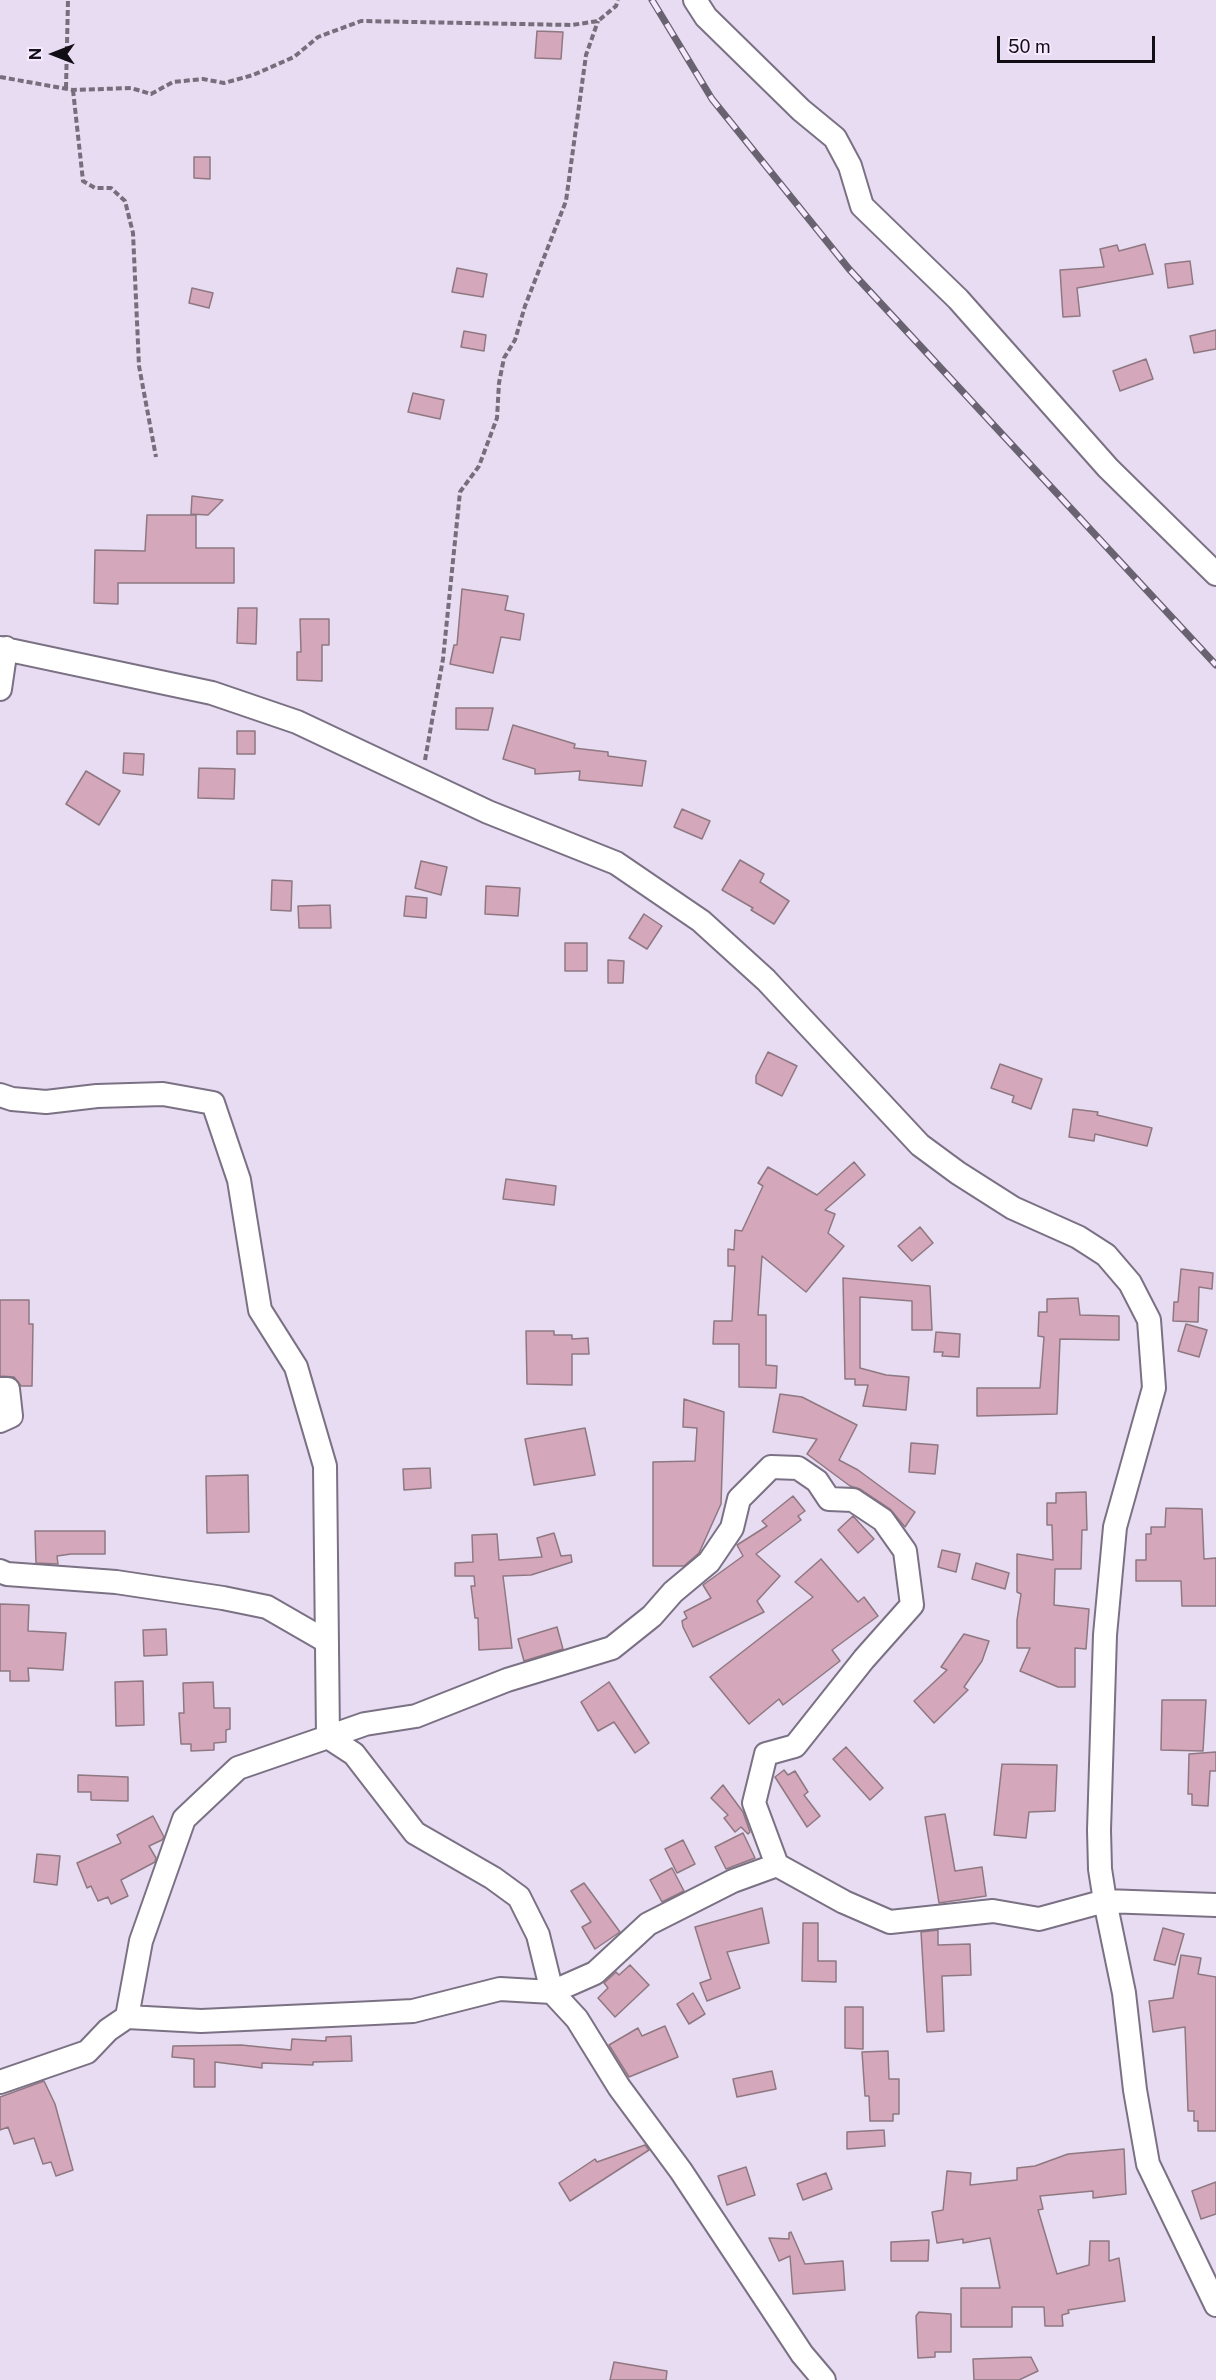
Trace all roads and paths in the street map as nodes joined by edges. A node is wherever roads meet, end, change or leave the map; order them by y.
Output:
1 (68, 0) edge
2 (618, 0) edge
3 (695, 0) edge
4 (598, 21) junction
5 (0, 77) edge
6 (66, 88) junction
7 (73, 90) junction
8 (156, 457) dead end
9 (1216, 574) edge
10 (3, 648) edge
11 (0, 689) edge
12 (421, 780) junction
13 (0, 1095) edge
14 (0, 1389) edge
15 (0, 1421) edge
16 (0, 1571) edge
17 (326, 1641) junction
18 (328, 1737) junction
19 (777, 1865) junction
20 (1105, 1901) junction
21 (1216, 1905) edge
22 (552, 1992) junction
23 (127, 2017) junction
24 (0, 2082) edge
25 (1216, 2306) edge
26 (824, 2380) edge

1 - 6 path
2 - 4 path
3 - 9 street
4 - 7 path
4 - 12 path
5 - 6 path
6 - 7 path
7 - 8 path
10 - 11 street
10 - 12 street
12 - 20 street
13 - 17 street
14 - 15 street
16 - 17 street
17 - 18 street
18 - 19 street
18 - 22 street
18 - 23 street
19 - 20 street
19 - 22 street
20 - 21 street
20 - 25 street
22 - 23 street
22 - 26 street
23 - 24 street

